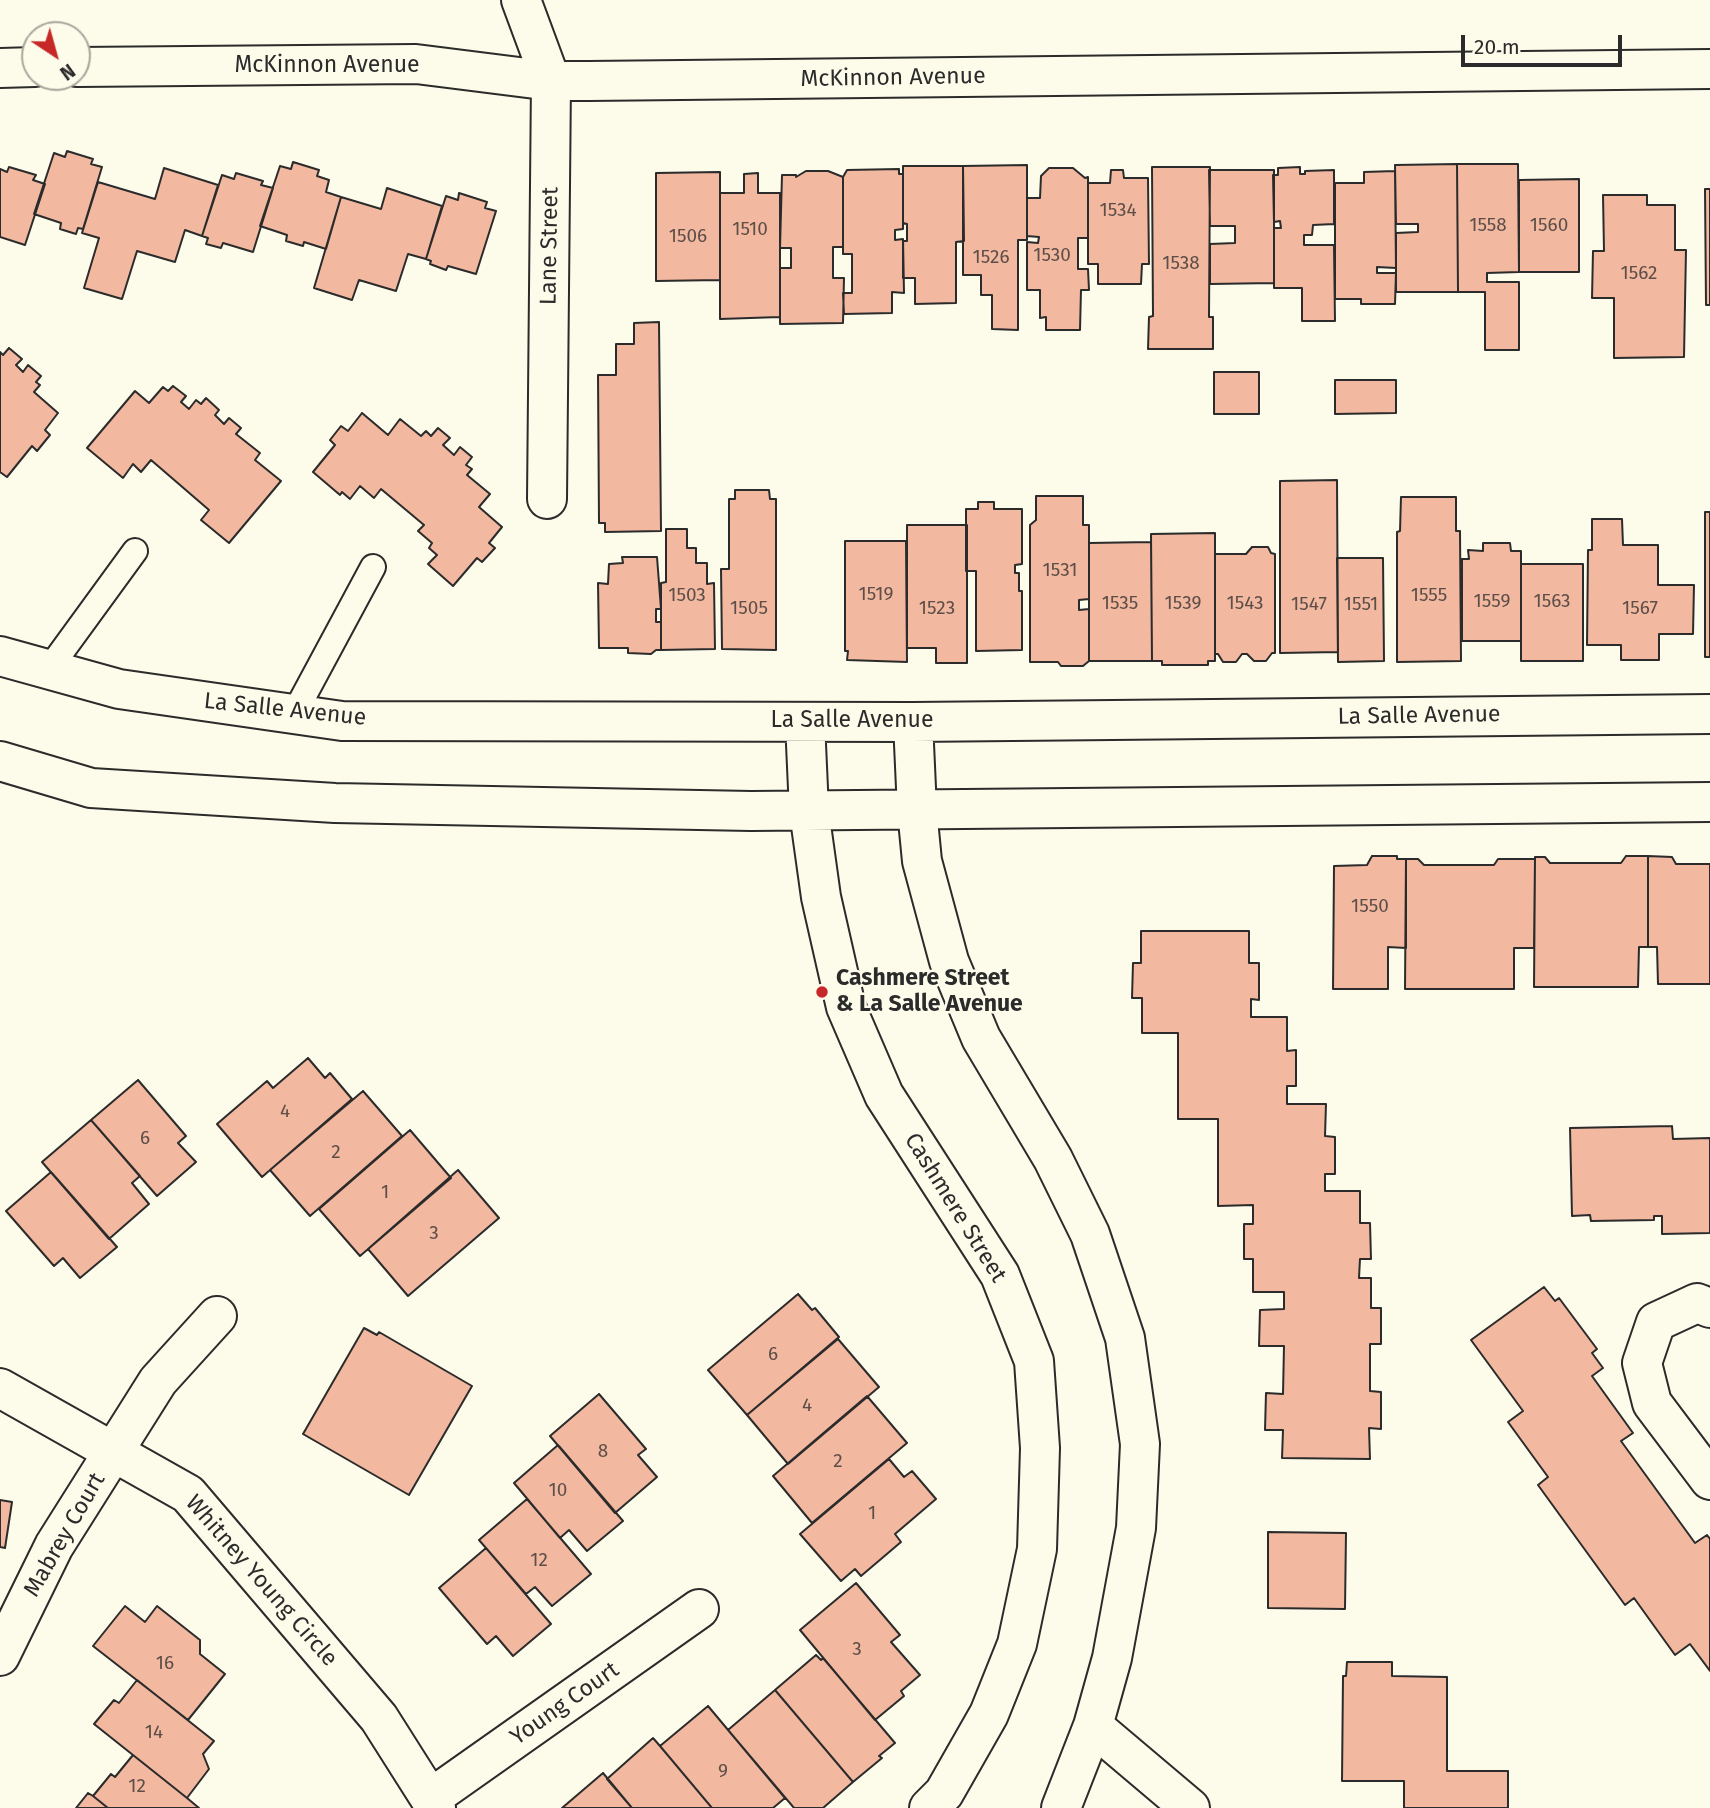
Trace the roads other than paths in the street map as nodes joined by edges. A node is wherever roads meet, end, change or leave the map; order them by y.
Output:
1 (521, 0) edge
2 (21, 67) edge
3 (91, 67) edge
4 (0, 68) edge
5 (1710, 69) edge
6 (551, 81) junction
7 (547, 499) dead end
8 (135, 551) dead end
9 (373, 568) dead end
10 (0, 656) edge
11 (49, 670) junction
12 (1710, 713) edge
13 (294, 714) junction
14 (805, 722) junction
15 (913, 722) junction
16 (0, 761) edge
17 (1710, 802) edge
18 (917, 810) junction
19 (808, 811) junction
20 (1710, 1308) edge
21 (217, 1316) dead end
22 (0, 1388) edge
23 (113, 1452) junction
24 (1710, 1480) edge
25 (699, 1609) dead end
26 (0, 1656) edge
27 (1093, 1726) junction
28 (433, 1803) edge
29 (929, 1808) edge
30 (1061, 1808) edge
31 (1190, 1808) edge

1 - 6 street, Lane Street
2 - 4 street
3 - 6 street, McKinnon Avenue
5 - 6 street, McKinnon Avenue
6 - 7 street, Lane Street
8 - 11 lane
9 - 13 lane
10 - 11 street, La Salle Avenue
11 - 13 street, La Salle Avenue
12 - 15 street, La Salle Avenue
13 - 14 street, La Salle Avenue
14 - 15 street, La Salle Avenue
14 - 19 street, Cashmere Street
15 - 18 street
16 - 19 street
17 - 18 street
18 - 19 street
18 - 27 street
19 - 29 street, Cashmere Street
20 - 24 street
21 - 23 street, Mabrey Court
22 - 23 street, Whitney Young Circle
23 - 26 street, Mabrey Court
23 - 28 street, Whitney Young Circle
25 - 28 street, Young Court
27 - 30 street
27 - 31 street

